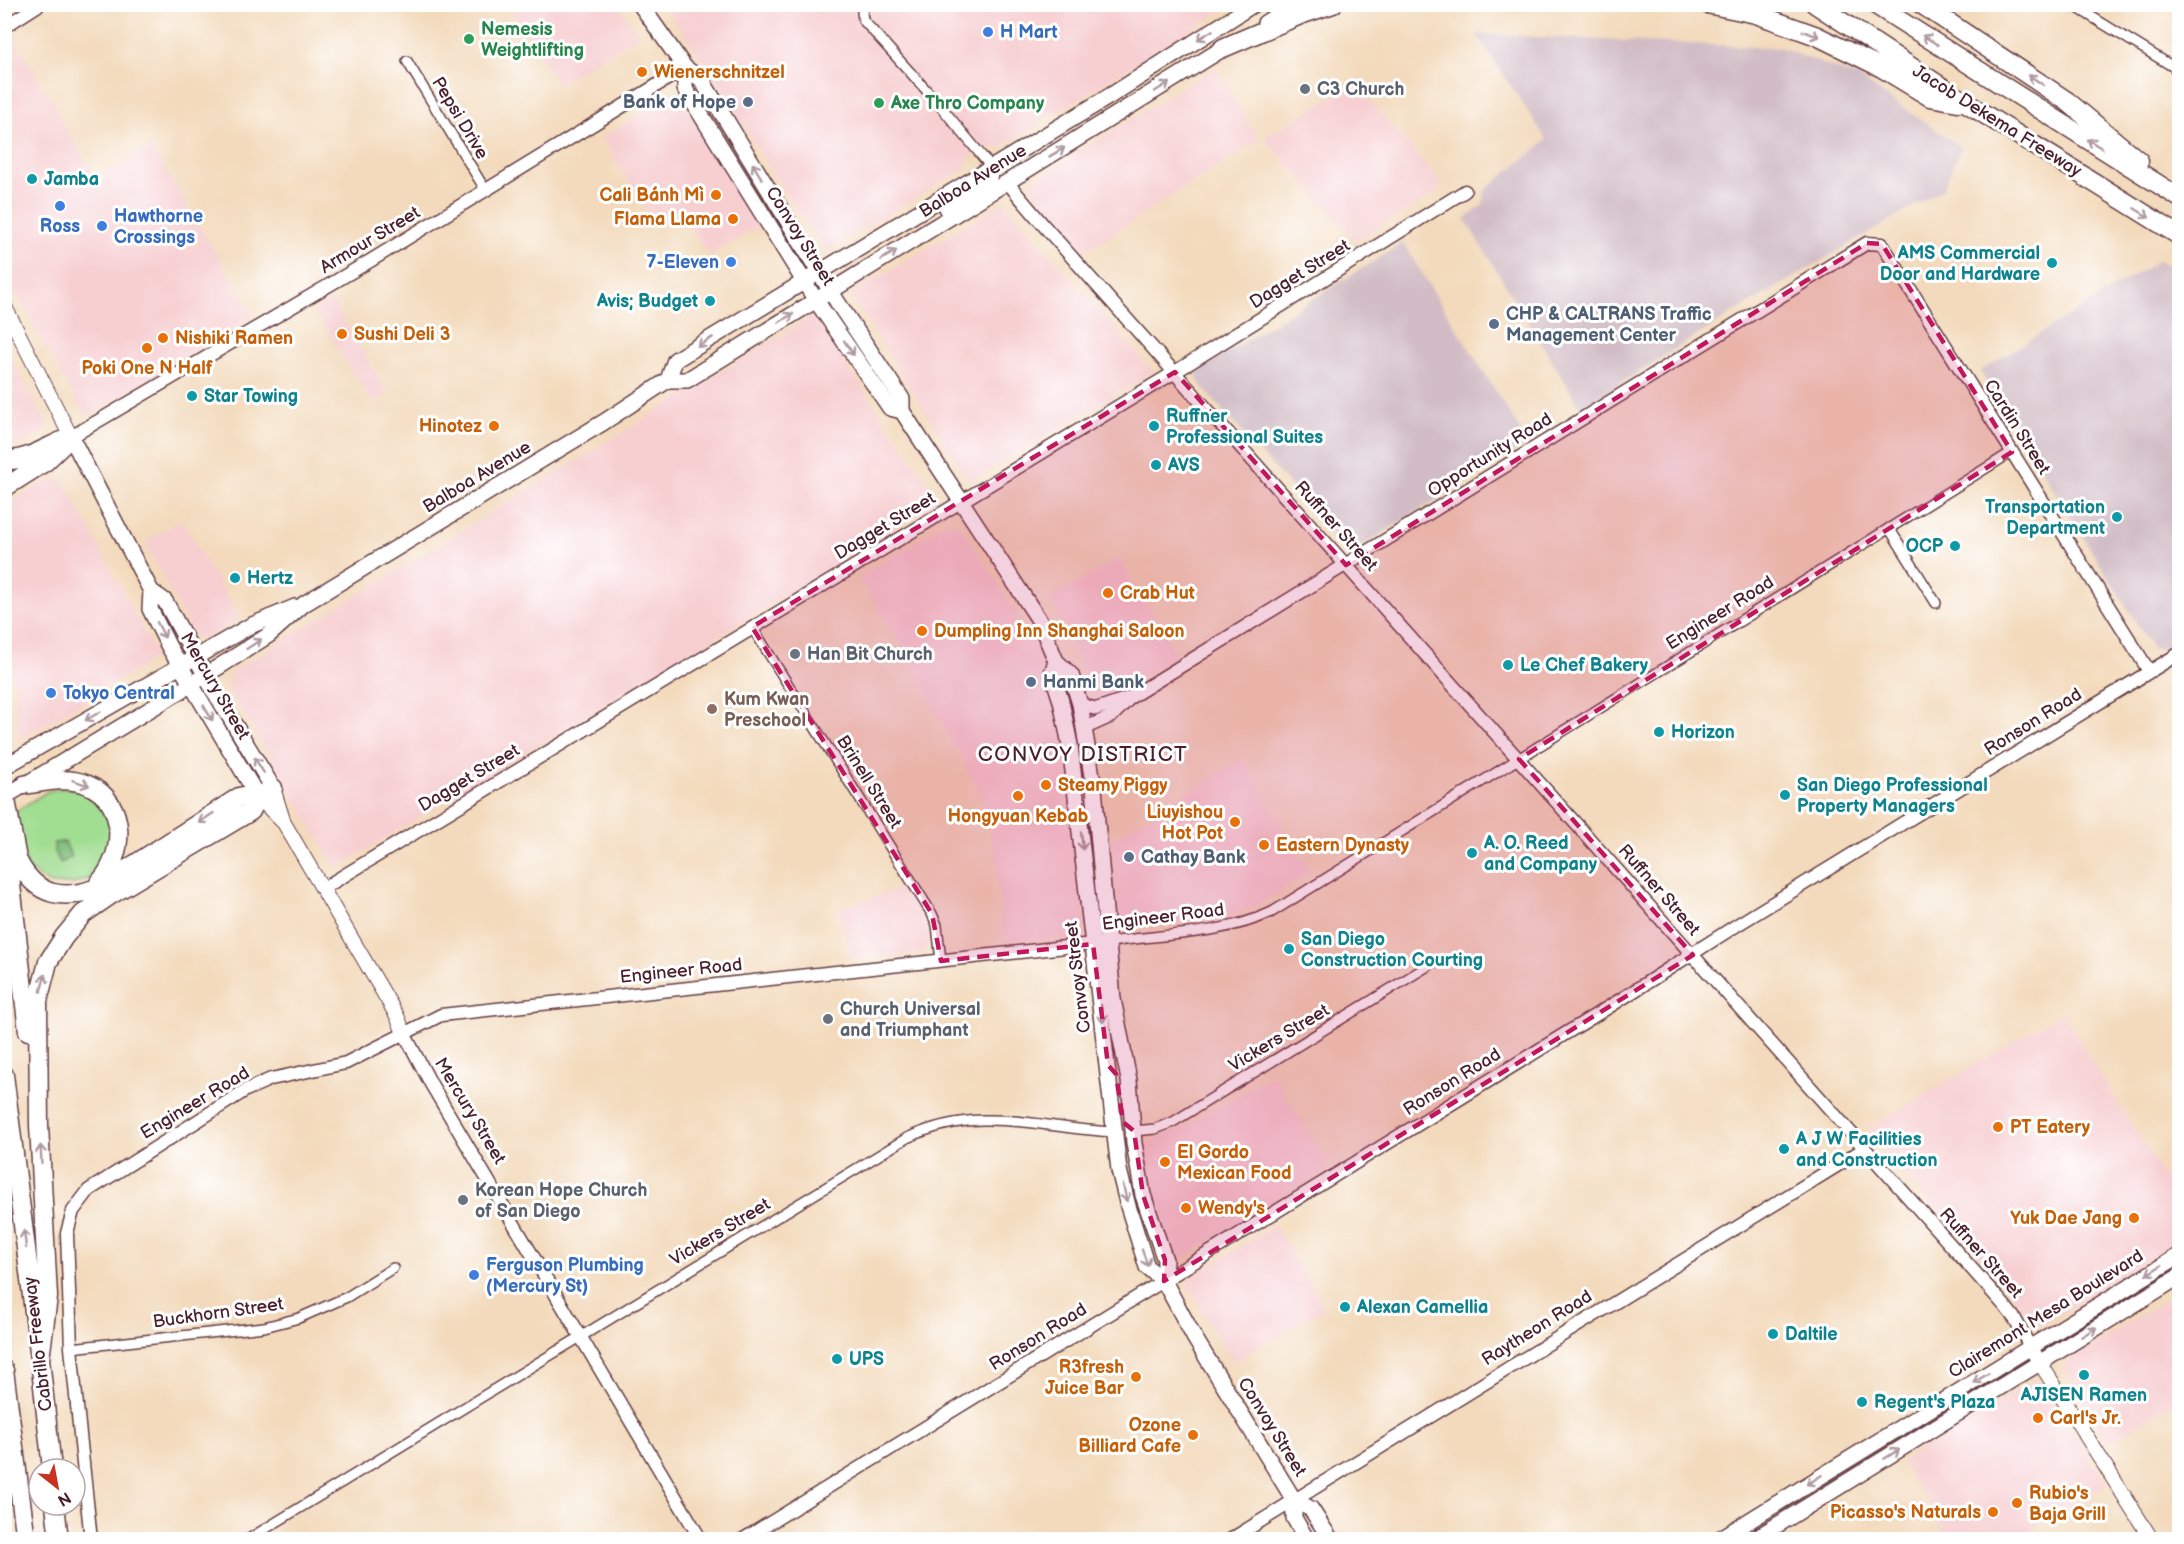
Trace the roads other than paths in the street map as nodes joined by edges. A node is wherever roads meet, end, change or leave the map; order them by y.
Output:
1 (40, 4) edge
2 (640, 4) edge
3 (865, 4) edge
4 (1254, 4) edge
5 (1296, 4) edge
6 (1333, 4) edge
7 (1707, 4) edge
8 (1815, 4) edge
9 (1874, 4) edge
10 (1921, 4) edge
11 (1932, 4) edge
12 (2070, 4) edge
13 (4, 27) edge
14 (1982, 44) junction
15 (1223, 48) junction
16 (407, 62) dead end
17 (684, 68) junction
18 (2180, 71) edge
19 (1113, 94) junction
20 (1968, 104) junction
21 (991, 167) junction
22 (1007, 182) junction
23 (486, 191) junction
24 (1465, 191) dead end
25 (2180, 197) edge
26 (930, 231) junction
27 (2180, 236) edge
28 (1867, 243) joint
29 (819, 271) junction
30 (804, 280) junction
31 (830, 291) junction
32 (815, 299) junction
33 (4, 305) edge
34 (1175, 372) junction
35 (668, 380) junction
36 (902, 411) junction
37 (71, 437) junction
38 (2012, 452) junction
39 (4, 459) edge
40 (4, 488) edge
41 (960, 501) junction
42 (1889, 528) junction
43 (1346, 565) junction
44 (151, 591) junction
45 (1936, 603) dead end
46 (304, 604) junction
47 (752, 627) junction
48 (2180, 653) edge
49 (195, 658) junction
50 (180, 666) junction
51 (1054, 667) junction
52 (2149, 671) junction
53 (205, 676) junction
54 (191, 685) junction
55 (1131, 698) junction
56 (1080, 704) junction
57 (1085, 728) junction
58 (1519, 759) junction
59 (4, 767) edge
60 (24, 785) junction
61 (266, 792) junction
62 (5, 795) edge
63 (322, 889) junction
64 (84, 893) junction
65 (1109, 942) junction
66 (1093, 944) junction
67 (1692, 955) junction
68 (941, 961) junction
69 (1436, 961) dead end
70 (404, 1033) junction
71 (1108, 1065) junction
72 (4, 1075) edge
73 (39, 1125) junction
74 (1134, 1131) junction
75 (1115, 1132) junction
76 (1864, 1149) junction
77 (1143, 1195) junction
78 (2180, 1255) edge
79 (393, 1268) dead end
80 (2180, 1276) edge
81 (1164, 1281) junction
82 (580, 1335) junction
83 (2030, 1347) junction
84 (71, 1348) junction
85 (40, 1359) junction
86 (2039, 1362) junction
87 (4, 1370) edge
88 (51, 1457) edge
89 (1294, 1500) junction
90 (56, 1517) edge
91 (26, 1539) edge
92 (59, 1539) edge
93 (91, 1539) edge
94 (247, 1539) edge
95 (701, 1539) edge
96 (742, 1539) edge
97 (1230, 1539) edge
98 (1307, 1539) edge
99 (1331, 1539) edge
100 (1718, 1539) edge
101 (1753, 1539) edge
102 (2152, 1539) edge

1 - 13 street
2 - 17 main road, Convoy Street
3 - 21 street
4 -> 19 main road, Balboa Avenue
5 - 15 main road, Balboa Avenue
6 - 15 highway
7 -> 20 highway
8 - 20 highway, Jacob Dekema Freeway
25 -> 9 highway, Jacob Dekema Freeway
10 - 14 highway
11 - 14 highway
12 - 18 street
25 -> 14 highway
22 -> 15 main road, Balboa Avenue
16 - 23 street, Pepsi Drive
17 - 23 street, Armour Street
29 -> 17 main road, Convoy Street
17 - 30 main road, Convoy Street
19 - 21 main road, Balboa Avenue
19 - 22 main road
20 -> 27 highway, Jacob Dekema Freeway
21 - 26 main road
21 - 29 main road, Balboa Avenue
22 - 26 main road, Balboa Avenue
22 - 34 street, Ruffner Street
23 - 37 street, Armour Street
24 - 34 street, Dagget Street
31 -> 26 main road, Balboa Avenue
28 - 38 street, Cardin Street
28 - 43 street, Opportunity Road
29 - 30 main road, Balboa Avenue
29 - 31 main road, Convoy Street
30 - 32 main road, Convoy Street
30 -> 35 main road, Balboa Avenue
31 - 32 main road, Balboa Avenue
31 - 36 main road, Convoy Street
35 -> 32 main road, Balboa Avenue
32 -> 36 main road, Convoy Street
33 - 37 main road
34 - 41 street, Dagget Street
34 - 43 street, Ruffner Street
35 - 46 main road, Balboa Avenue
36 - 41 main road, Convoy Street
37 - 39 highway
37 - 40 highway
37 - 44 main road, Mercury Street
38 - 42 street, Engineer Road
38 - 52 street, Cardin Street
41 - 47 street, Dagget Street
41 - 51 main road, Convoy Street
42 - 45 street
42 - 58 street, Engineer Road
43 - 55 street, Opportunity Road
43 - 58 street, Ruffner Street
44 - 49 main road, Mercury Street
44 -> 50 main road, Mercury Street
46 - 49 main road, Balboa Avenue
53 -> 46 main road, Balboa Avenue
47 - 63 street, Dagget Street
47 - 68 street, Brinell Street
48 - 52 street, Ronson Road
49 - 50 main road, Balboa Avenue
49 - 53 main road, Mercury Street
50 - 54 main road, Mercury Street
50 -> 59 main road, Balboa Avenue
51 - 56 main road, Convoy Street
51 - 57 main road
51 -> 66 main road, Convoy Street
52 - 67 street, Ronson Road
53 - 54 main road, Balboa Avenue
61 -> 53 main road, Mercury Street
54 - 60 main road, Balboa Avenue
54 -> 61 main road, Mercury Street
55 - 56 street
55 - 57 street
56 - 57 main road, Convoy Street
57 - 65 main road, Convoy Street
58 - 65 street, Engineer Road
58 - 67 street, Ruffner Street
60 - 62 main road, Balboa Avenue, bridge
60 -> 64 highway
61 - 63 main road, Mercury Street
61 -> 64 highway
73 -> 61 highway
62 - 64 highway
62 - 73 highway
63 - 70 main road, Mercury Street
65 - 66 street, Engineer Road
65 - 74 main road, Convoy Street
66 - 68 street, Engineer Road
66 -> 71 main road, Convoy Street
67 - 76 street, Ruffner Street
67 - 81 street, Ronson Road
68 - 70 street, Engineer Road
69 - 74 street, Vickers Street
70 - 82 street, Mercury Street
70 - 84 street, Engineer Road
71 - 74 main road
71 - 75 main road, Convoy Street
85 -> 72 highway, Cabrillo Freeway
85 -> 73 highway
74 - 77 main road, Convoy Street
75 - 77 main road
75 -> 81 main road, Convoy Street
75 - 82 street, Vickers Street
76 - 83 street, Ruffner Street
76 - 89 street, Raytheon Road
77 - 81 main road, Convoy Street
78 -> 83 main road, Clairemont Mesa Boulevard
79 - 84 street, Buckhorn Street
86 -> 80 main road, Clairemont Mesa Boulevard
81 - 89 main road, Convoy Street
81 - 96 street, Ronson Road
82 - 94 street, Vickers Street
82 - 95 street, Mercury Street
83 - 86 main road, Ruffner Street
83 -> 100 main road, Clairemont Mesa Boulevard
84 - 93 street
85 - 88 highway, Cabrillo Freeway
101 -> 86 main road, Clairemont Mesa Boulevard
86 - 102 main road, Ruffner Street
87 - 91 highway, Cabrillo Freeway
89 - 97 street, Raytheon Road
89 - 98 main road, Convoy Street
89 - 99 main road, Convoy Street
90 - 92 highway

